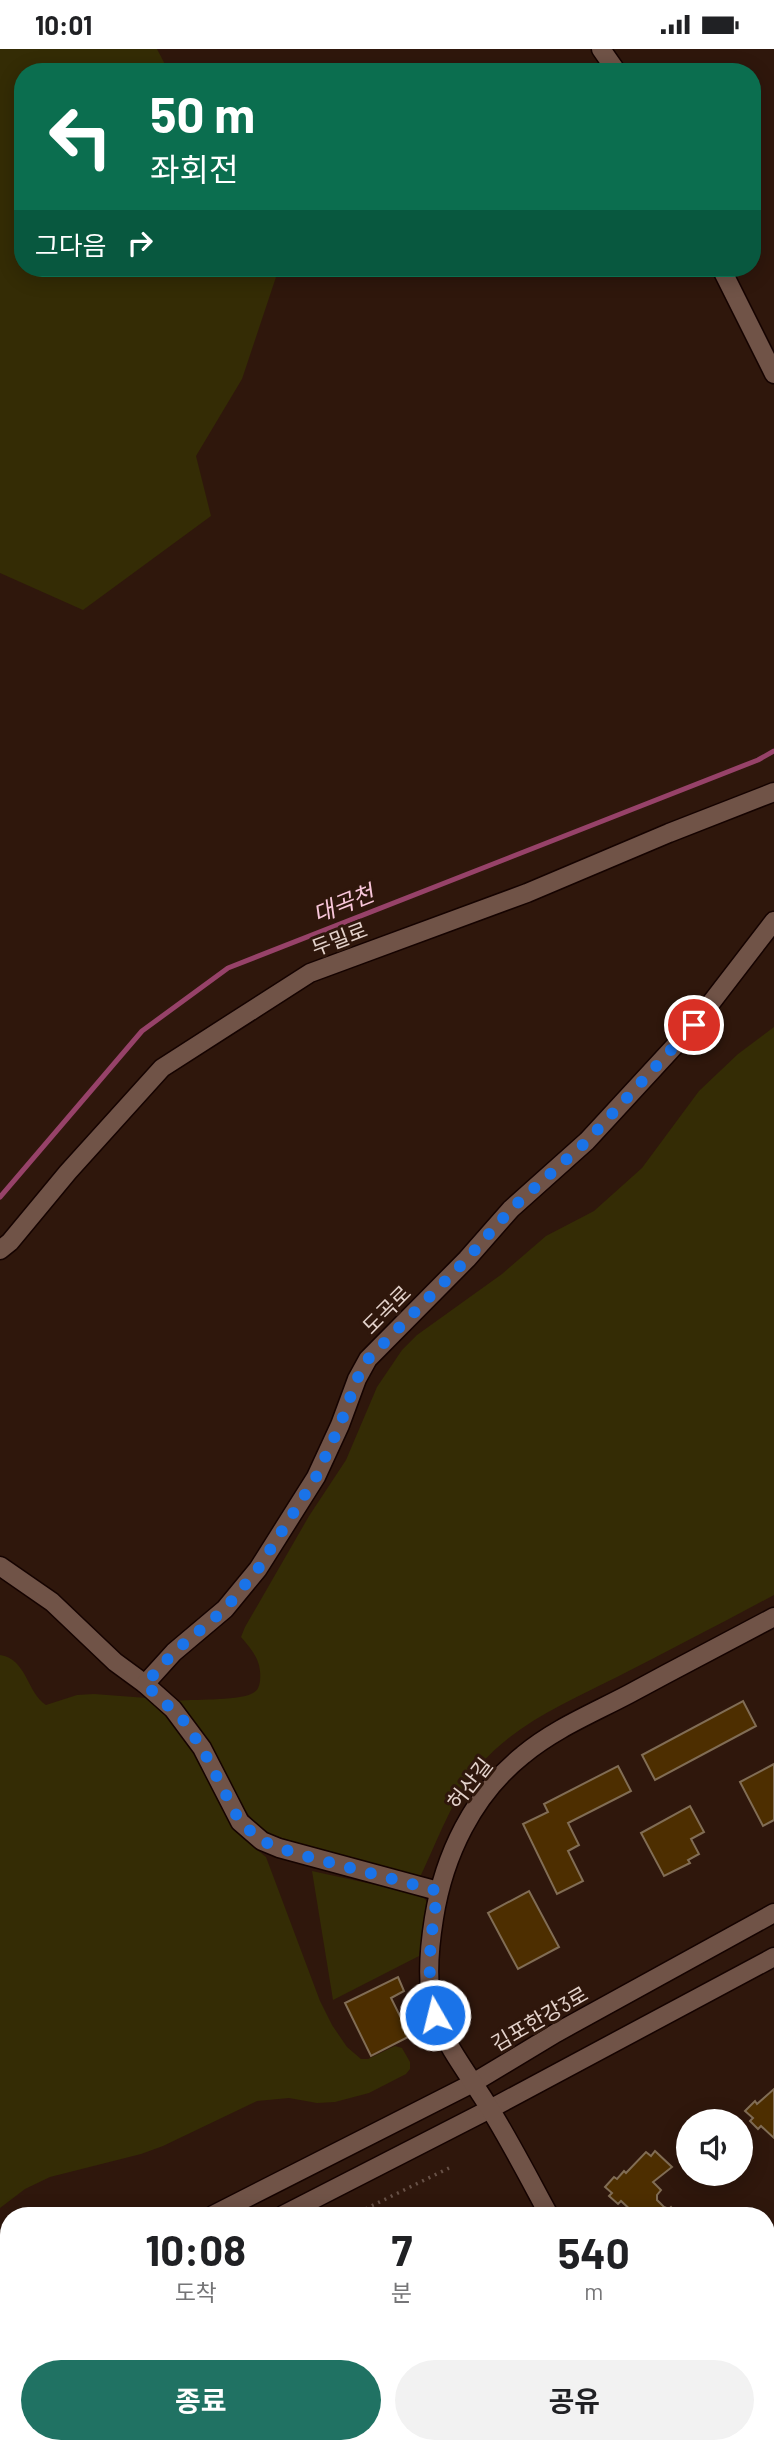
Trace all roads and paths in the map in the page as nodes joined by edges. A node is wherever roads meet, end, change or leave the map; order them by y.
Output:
1 (726, 277) edge
2 (774, 374) edge
3 (774, 792) edge
4 (774, 921) edge
5 (0, 1250) edge
6 (0, 1566) edge
7 (774, 1617) edge
8 (145, 1684) junction
9 (438, 1891) junction
10 (774, 1913) edge
11 (774, 1957) edge
12 (472, 2083) junction
13 (490, 2109) junction
14 (449, 2168) dead end
15 (229, 2207) edge
16 (299, 2207) edge
17 (369, 2207) edge
18 (545, 2207) edge

1 - 2 street
3 - 5 street, 두밀로
4 - 8 street, 도곡로
6 - 8 street
7 - 9 street, 허산길
8 - 9 street
9 - 12 street, 허산길
10 - 12 street, 김포한강3로
11 - 13 street
12 - 13 street, 허산길
12 - 15 street, 김포한강3로
13 - 16 street
13 - 18 street, 허산길
14 - 17 path

